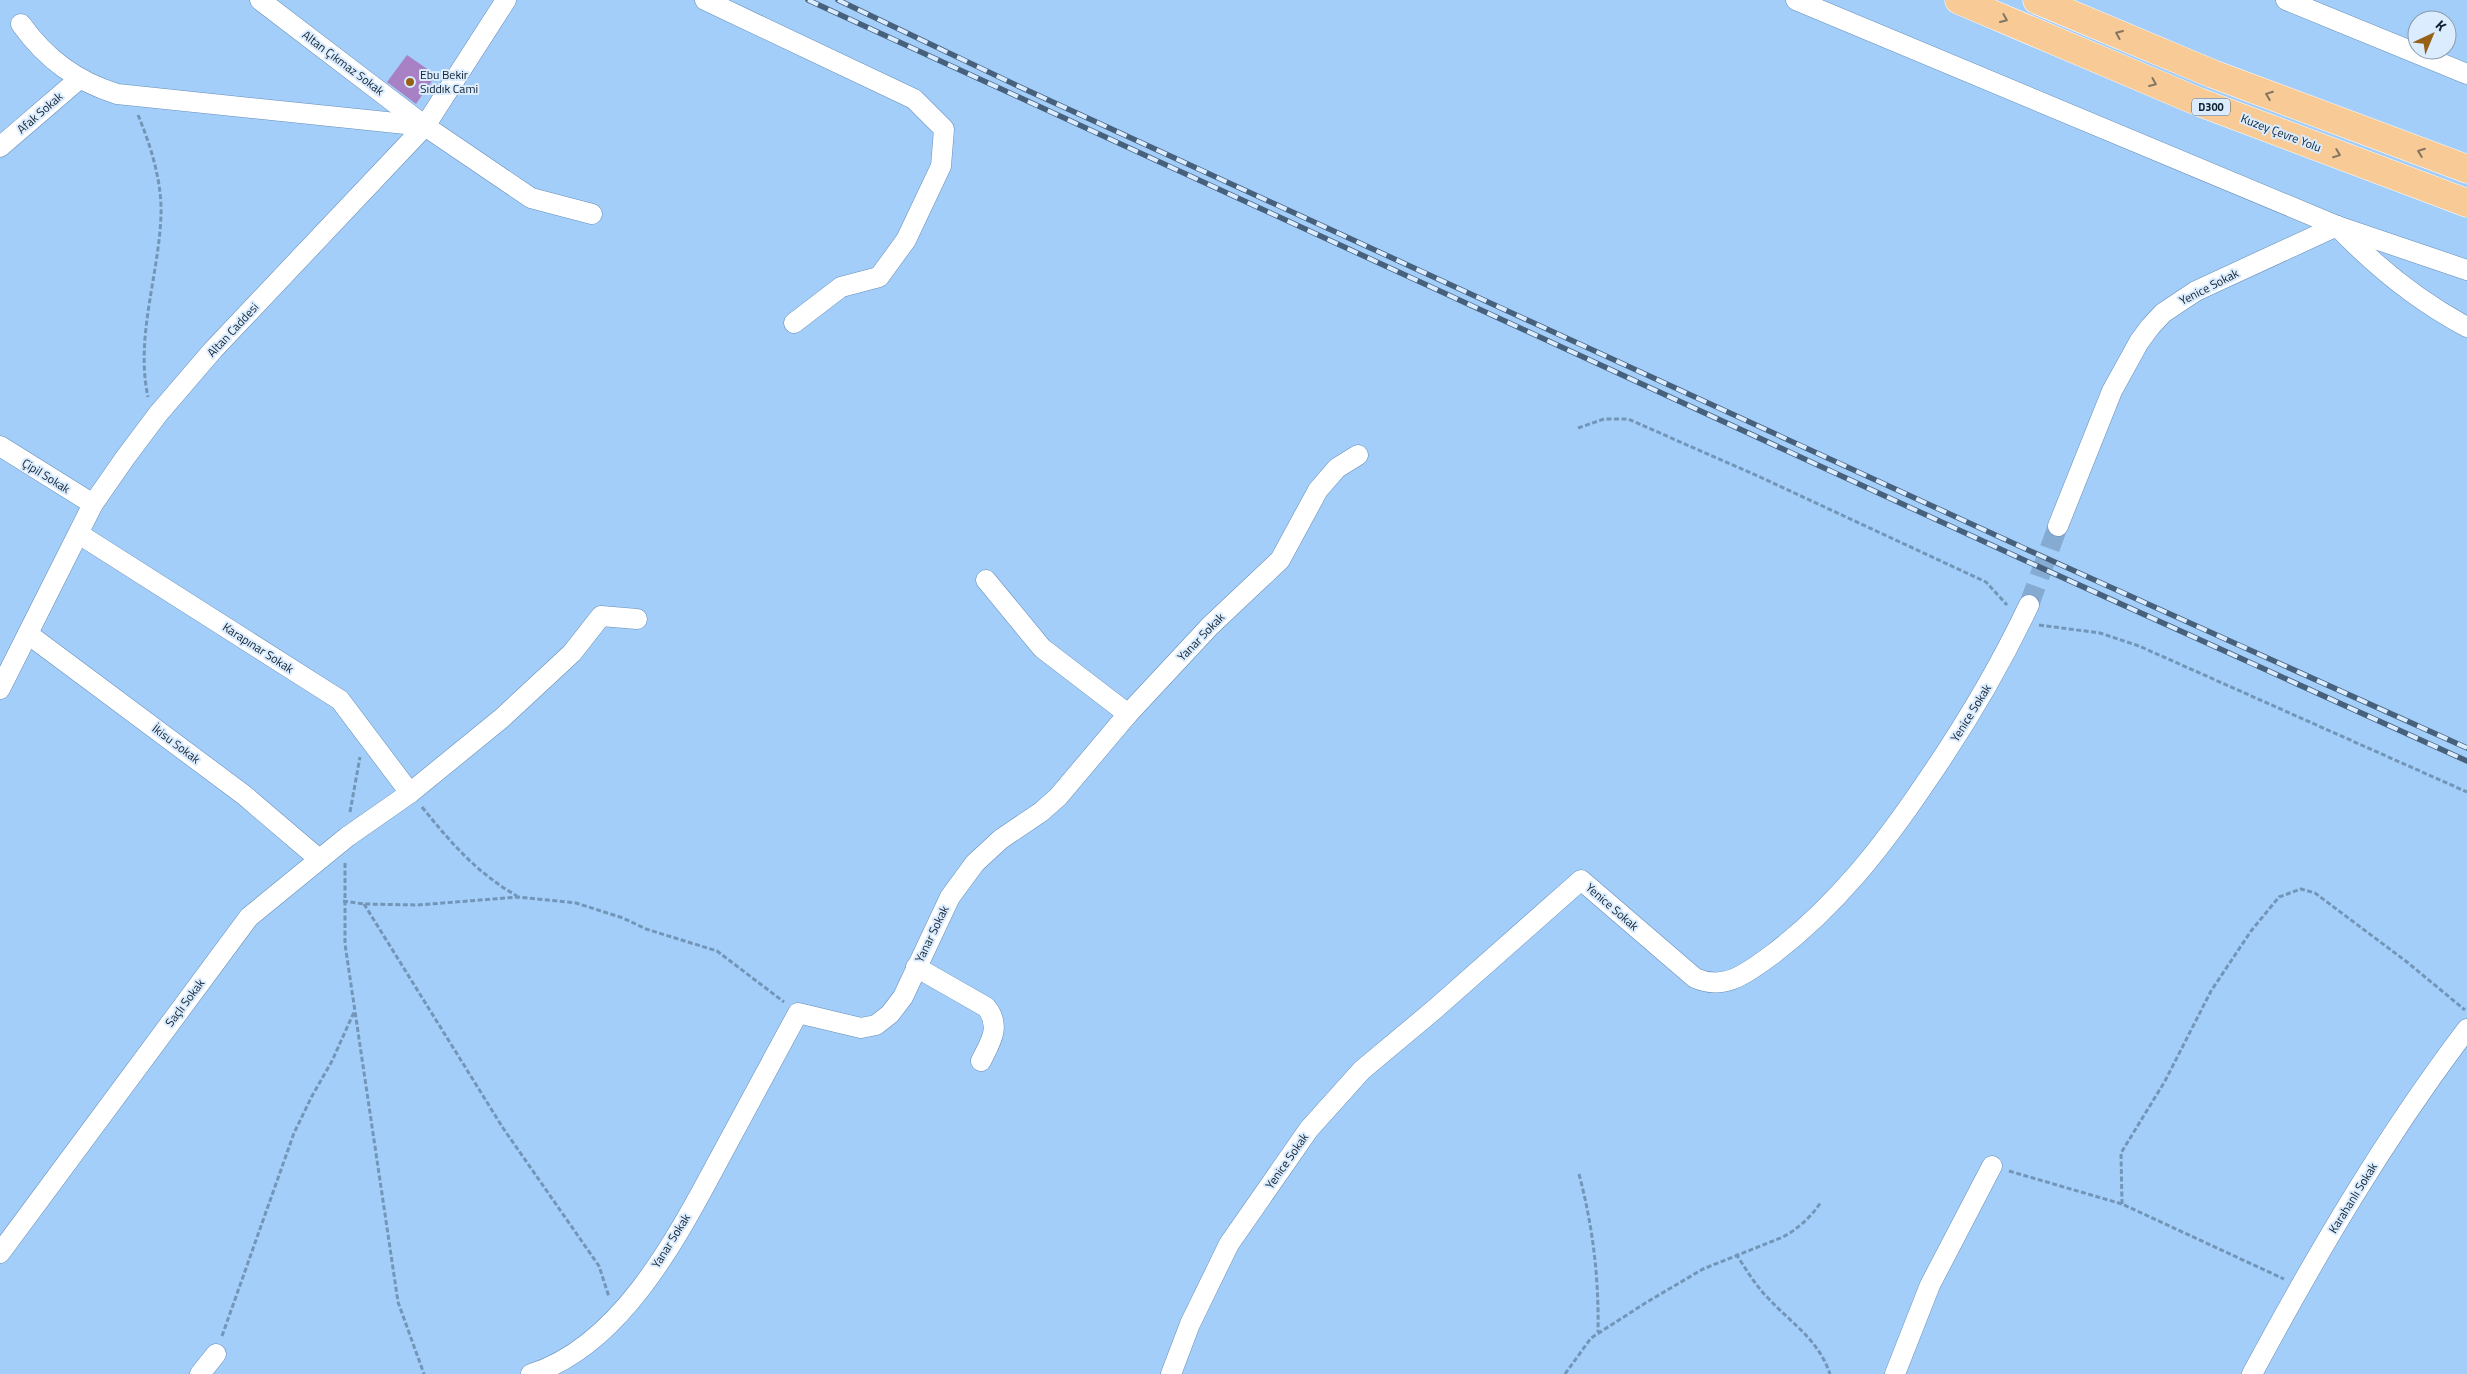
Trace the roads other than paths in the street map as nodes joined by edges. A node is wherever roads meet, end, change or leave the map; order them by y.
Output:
1 (260, 0) edge
2 (506, 0) edge
3 (705, 0) edge
4 (1796, 0) edge
5 (1959, 0) edge
6 (2037, 0) edge
7 (2286, 0) edge
8 (21, 24) dead end
9 (2467, 74) edge
10 (79, 79) junction
11 (425, 126) junction
12 (0, 147) edge
13 (2467, 169) edge
14 (2467, 203) edge
15 (592, 214) dead end
16 (2337, 226) junction
17 (2467, 270) edge
18 (794, 323) dead end
19 (2467, 328) edge
20 (0, 446) edge
21 (1358, 455) dead end
22 (93, 504) junction
23 (2058, 526) tunnel mouth
24 (79, 534) junction
25 (986, 580) dead end
26 (2029, 605) tunnel mouth
27 (637, 619) dead end
28 (28, 634) junction
29 (0, 689) edge
30 (1128, 714) junction
31 (410, 793) junction
32 (319, 859) junction
33 (916, 967) junction
34 (2467, 1029) edge
35 (981, 1062) dead end
36 (1992, 1166) road end
37 (0, 1253) edge
38 (216, 1354) road end
39 (200, 1374) edge
40 (531, 1374) edge
41 (1171, 1374) edge
42 (1895, 1374) edge
43 (2252, 1374) edge

1 - 11 street, Altan Çıkmaz Sokak
2 - 11 street, Altan Caddesi
3 - 18 street
4 - 16 street
5 -> 14 highway, Kuzey Çevre Yolu / D300
13 -> 6 highway, D300
7 - 9 street
8 - 10 street
10 - 11 street
10 - 12 street, Afak Sokak
11 - 15 street, Altan Çıkmaz Sokak
11 - 22 street, Altan Caddesi
16 - 17 street
16 - 19 street
16 - 23 street, Yenice Sokak
20 - 22 street, Çipil Sokak
21 - 30 street, Yanar Sokak
22 - 24 street, Altan Caddesi
24 - 28 street, Altan Caddesi
24 - 31 street, Karapınar Sokak
25 - 30 street
26 - 41 street, Yenice Sokak
27 - 31 street, Saçlı Sokak
28 - 29 street, Altan Caddesi
28 - 32 street, İkisu Sokak
30 - 33 street, Yanar Sokak
31 - 32 street, Saçlı Sokak
32 - 37 street, Saçlı Sokak
33 - 35 street
33 - 40 street, Yanar Sokak
34 - 43 street, Karahanlı Sokak
36 - 42 street
38 - 39 street

